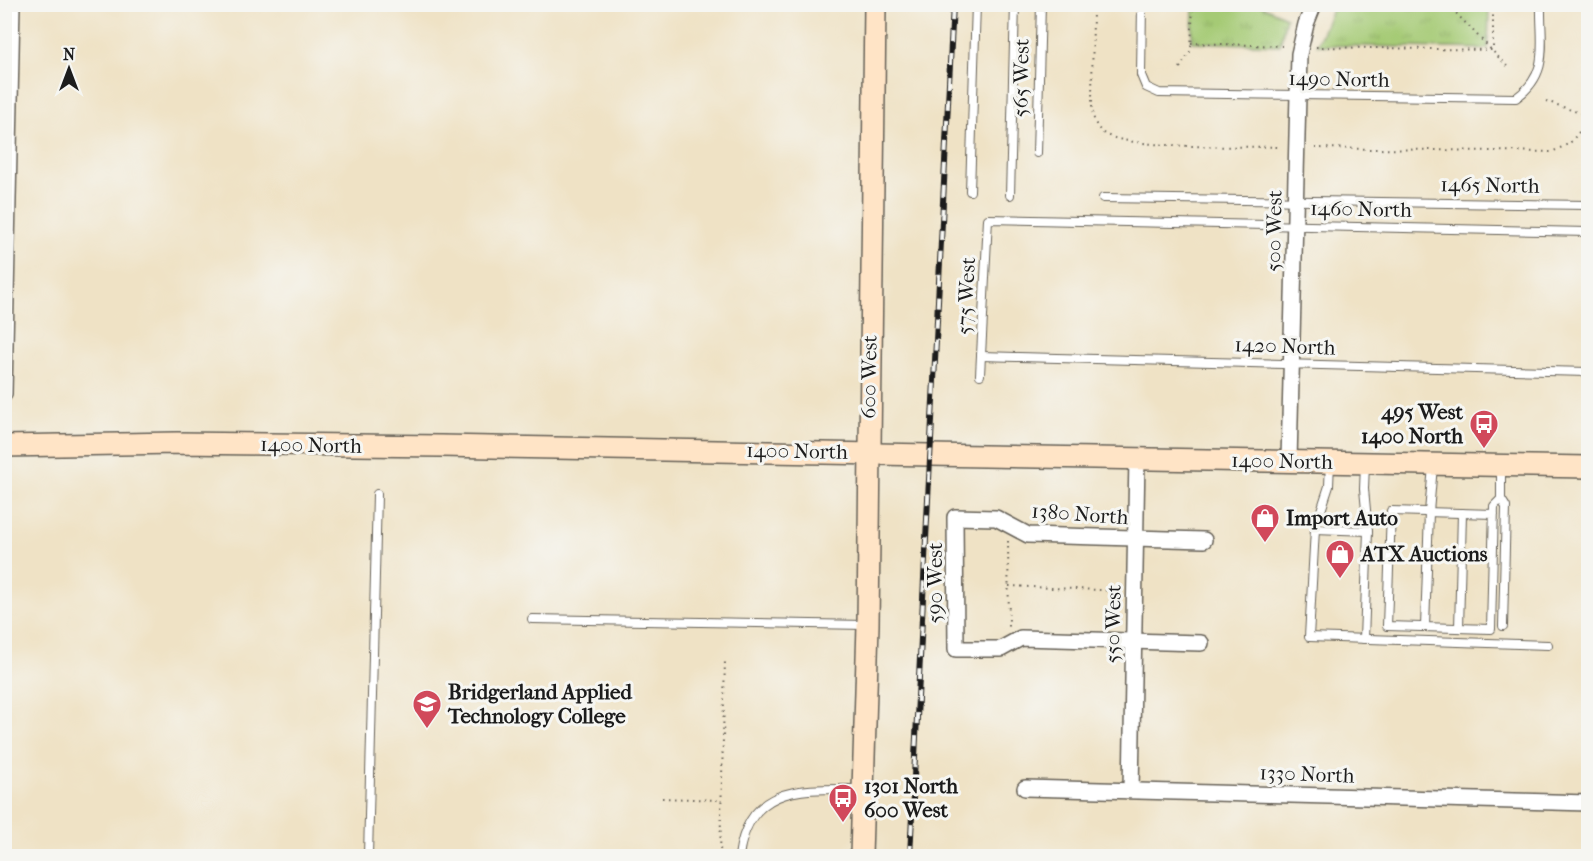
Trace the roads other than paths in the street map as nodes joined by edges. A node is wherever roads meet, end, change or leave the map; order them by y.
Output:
1 (12, 4) edge
2 (875, 4) edge
3 (976, 4) edge
4 (1015, 4) edge
5 (1041, 4) edge
6 (1142, 4) edge
7 (1314, 4) edge
8 (1541, 4) edge
9 (1298, 96) junction
10 (7, 144) edge
11 (1037, 153) dead end
12 (970, 191) dead end
13 (1010, 195) dead end
14 (1103, 198) dead end
15 (1296, 201) junction
16 (1588, 205) edge
17 (988, 219) joint
18 (1295, 226) junction
19 (1588, 232) edge
20 (981, 356) junction
21 (1293, 364) junction
22 (1588, 372) edge
23 (980, 375) dead end
24 (4, 394) edge
25 (4, 446) edge
26 (868, 452) junction
27 (1137, 458) junction
28 (1290, 461) junction
29 (1330, 462) junction
30 (1365, 463) junction
31 (1433, 464) junction
32 (1501, 465) junction
33 (1588, 467) edge
34 (377, 494) dead end
35 (1501, 499) junction
36 (1429, 512) junction
37 (1462, 513) junction
38 (1494, 514) junction
39 (955, 517) joint
40 (1315, 529) junction
41 (1368, 531) junction
42 (1136, 540) junction
43 (1204, 540) dead end
44 (532, 619) dead end
45 (867, 625) junction
46 (1503, 626) dead end
47 (1425, 627) junction
48 (1459, 628) junction
49 (1364, 639) junction
50 (1134, 643) junction
51 (1201, 643) dead end
52 (1548, 645) dead end
53 (1025, 788) dead end
54 (863, 789) junction
55 (1131, 790) junction
56 (1588, 803) edge
57 (368, 856) edge
58 (739, 856) edge
59 (861, 856) edge

1 - 10 street
2 - 26 main road, 600 West
3 - 12 lane
4 - 13 lane
5 - 11 lane, 565 West
6 - 9 lane, 1490 North
7 - 9 street, 500 West
8 - 9 lane, 1490 North
9 - 15 street, 500 West
10 - 24 street
14 - 15 lane, 1465 North
15 - 16 lane, 1465 North
15 - 18 street, 500 West
17 - 18 lane, 1460 North
17 - 20 lane, 575 West
18 - 19 lane, 1460 North
18 - 21 street, 500 West
20 - 21 lane, 1420 North
20 - 23 lane, 575 West
21 - 22 lane, 1420 North
21 - 28 street, 500 West
25 - 26 main road, 1400 North
26 - 27 main road, 1400 North
26 - 45 main road, 600 West
27 - 28 main road, 1400 North
27 - 42 street, 550 West
28 - 29 main road, 1400 North
29 - 30 main road, 1400 North
29 - 40 lane
30 - 31 main road, 1400 North
30 - 41 lane
31 - 32 main road, 1400 North
31 - 36 lane
32 - 33 main road, 1400 North
32 - 35 lane
34 - 57 lane
35 - 38 lane
35 - 46 lane
36 - 37 lane
36 - 47 lane
36 - 47 lane
37 - 38 lane
37 - 48 lane
38 - 48 lane
39 - 42 street, 1380 North
39 - 50 street, 590 West
40 - 41 lane
40 - 49 lane
41 - 49 lane
42 - 43 street, 1380 North
42 - 50 street, 550 West
44 - 45 lane
45 - 54 main road, 600 West
47 - 48 lane
49 - 52 lane
50 - 51 street
50 - 55 street, 550 West
53 - 55 street, 1330 North
54 - 58 lane
54 - 59 main road, 600 West
55 - 56 street, 1330 North

